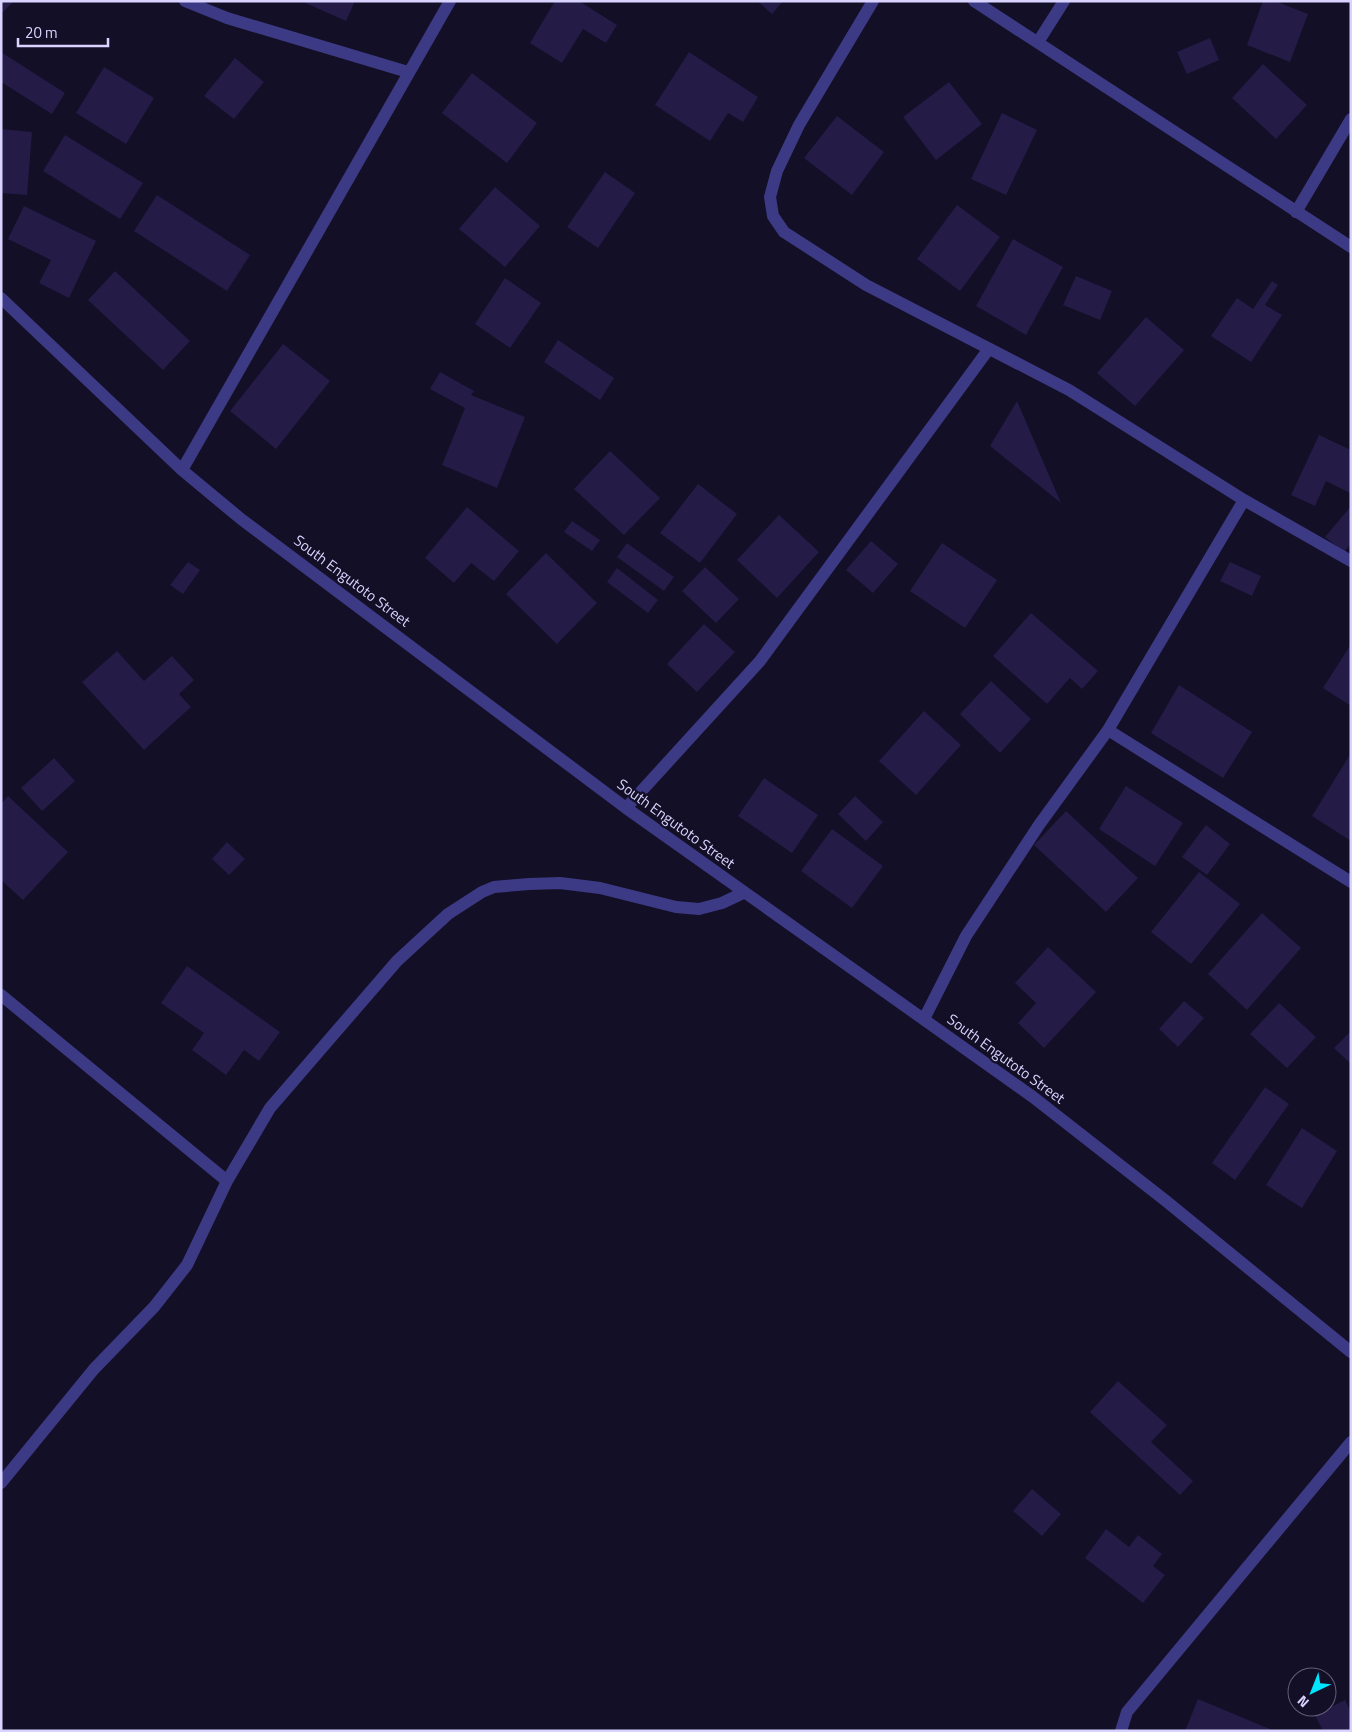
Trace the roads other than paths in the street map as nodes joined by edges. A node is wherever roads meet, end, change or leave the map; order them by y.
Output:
1 (185, 1) edge
2 (450, 1) edge
3 (873, 1) edge
4 (974, 1) edge
5 (1064, 1) edge
6 (1038, 42) junction
7 (408, 72) junction
8 (1351, 119) edge
9 (1296, 212) junction
10 (1351, 246) edge
11 (1, 298) edge
12 (988, 350) junction
13 (182, 470) junction
14 (1244, 500) junction
15 (1351, 560) edge
16 (1108, 730) junction
17 (626, 808) junction
18 (1351, 882) edge
19 (743, 893) junction
20 (1, 995) edge
21 (924, 1019) junction
22 (228, 1181) junction
23 (1351, 1352) edge
24 (1351, 1442) edge
25 (1, 1483) edge
26 (1121, 1731) edge

1 - 7 street
2 - 7 street
3 - 12 street
4 - 6 street
5 - 6 street
6 - 9 street
7 - 13 street
8 - 9 street
9 - 10 street
11 - 13 street, South Engutoto Street
12 - 14 street
12 - 17 street
13 - 17 street, South Engutoto Street
14 - 15 street
14 - 16 street
16 - 18 street
16 - 21 street
17 - 19 street, South Engutoto Street
19 - 21 street, South Engutoto Street
19 - 22 street
20 - 22 street
21 - 23 street, South Engutoto Street
22 - 25 street
24 - 26 street

